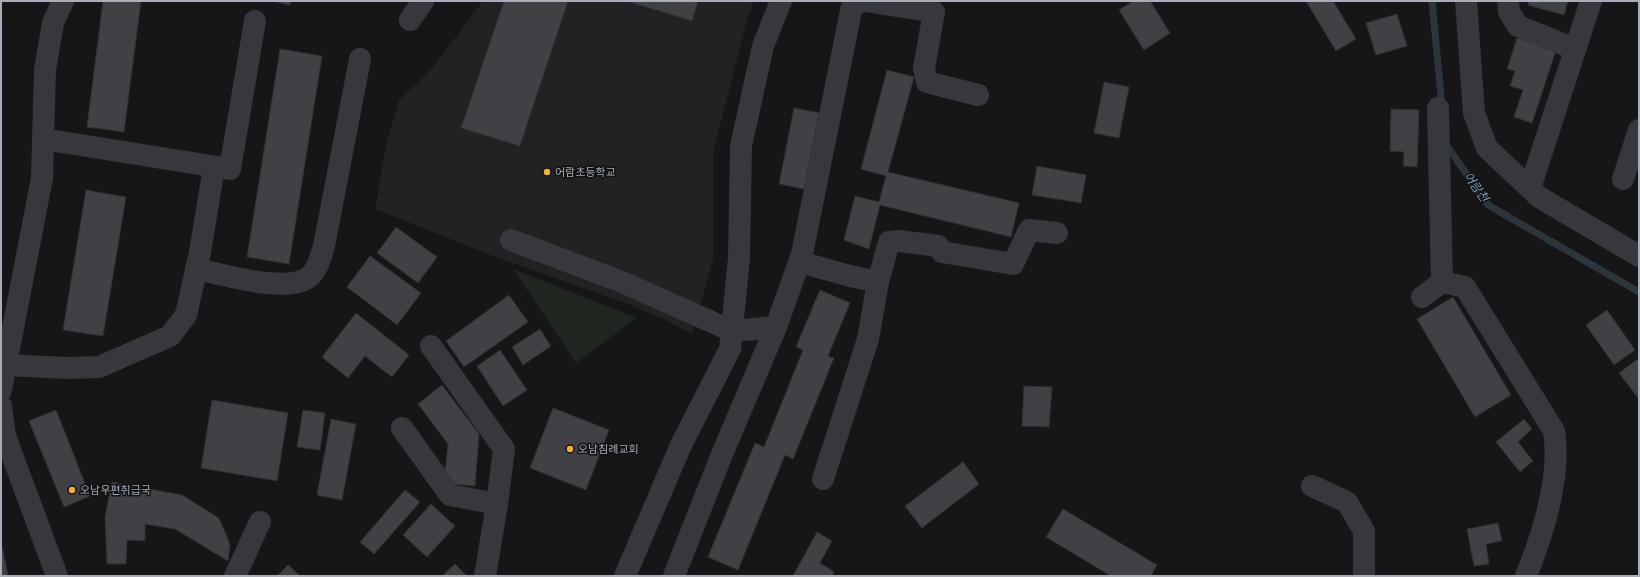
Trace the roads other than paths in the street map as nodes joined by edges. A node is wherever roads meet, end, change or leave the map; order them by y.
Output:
1 (63, 1) edge
2 (423, 1) edge
3 (780, 1) edge
4 (863, 1) edge
5 (866, 1) edge
6 (1466, 1) edge
7 (1508, 1) edge
8 (1591, 1) edge
9 (410, 20) dead end
10 (255, 21) dead end
11 (1575, 48) junction
12 (360, 58) dead end
13 (978, 94) dead end
14 (1438, 108) dead end
15 (1639, 130) edge
16 (43, 139) junction
17 (214, 166) junction
18 (1623, 179) dead end
19 (1530, 188) junction
20 (1057, 233) dead end
21 (511, 240) dead end
22 (1639, 256) edge
23 (800, 262) junction
24 (196, 268) junction
25 (878, 282) junction
26 (1442, 282) junction
27 (1422, 297) dead end
28 (776, 327) junction
29 (732, 331) junction
30 (431, 346) dead end
31 (6, 365) junction
32 (1, 390) edge
33 (1, 406) edge
34 (402, 428) dead end
35 (823, 480) dead end
36 (1312, 486) dead end
37 (498, 504) junction
38 (260, 522) dead end
39 (57, 576) edge
40 (235, 576) edge
41 (485, 576) edge
42 (624, 576) edge
43 (674, 576) edge
44 (1364, 576) edge
45 (1526, 576) edge

1 - 16 street
2 - 9 street
3 - 29 street
4 - 23 street
5 - 13 street
6 - 19 street
7 - 11 street
8 - 11 street
10 - 17 street
11 - 19 street
12 - 24 street
14 - 26 street
15 - 18 street
16 - 17 street
16 - 31 street
17 - 24 street
19 - 22 street
20 - 25 street
21 - 29 street
23 - 25 street
23 - 28 street
24 - 31 street
25 - 35 street
26 - 27 street
26 - 45 street
28 - 29 street
28 - 43 street
29 - 42 street
30 - 37 street
31 - 32 street
33 - 39 street
34 - 37 street
36 - 44 street
37 - 41 street
38 - 40 street

